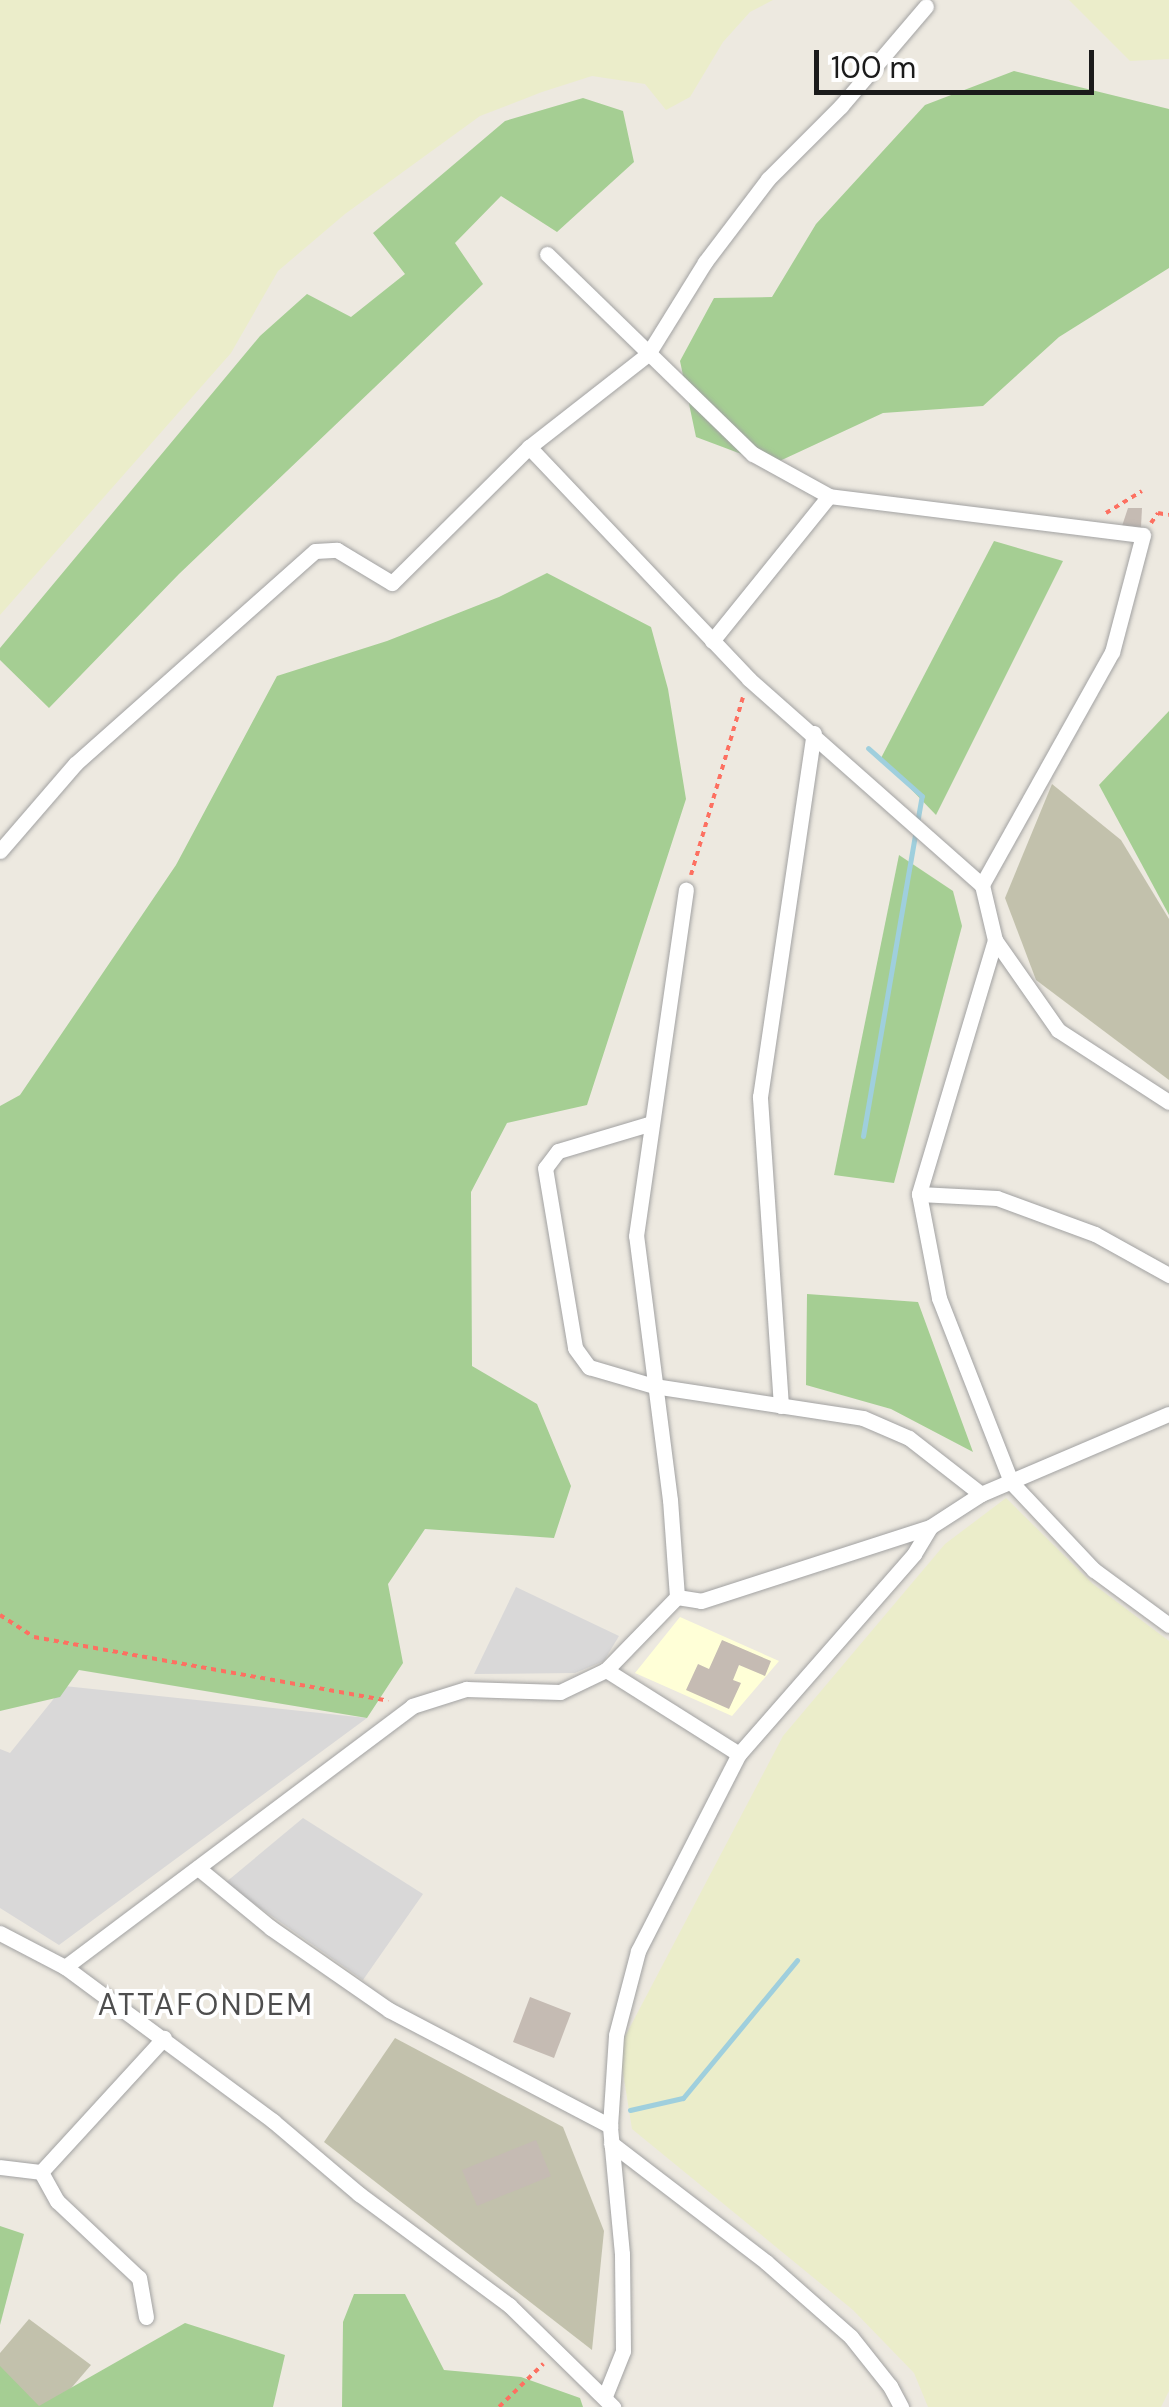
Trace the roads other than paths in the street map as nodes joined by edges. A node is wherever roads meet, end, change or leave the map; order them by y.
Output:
1 (926, 6) dead end
2 (547, 254) dead end
3 (648, 354) junction
4 (529, 447) junction
5 (828, 496) junction
6 (712, 641) junction
7 (814, 733) junction
8 (0, 851) edge
9 (982, 886) junction
10 (686, 890) road end
11 (994, 940) junction
12 (1169, 1102) edge
13 (652, 1124) junction
14 (919, 1194) junction
15 (1169, 1275) edge
16 (654, 1386) junction
17 (781, 1406) junction
18 (1169, 1414) edge
19 (1011, 1482) junction
20 (982, 1494) junction
21 (930, 1527) junction
22 (676, 1598) junction
23 (1169, 1626) edge
24 (606, 1670) junction
25 (739, 1754) junction
26 (198, 1868) junction
27 (0, 1933) edge
28 (65, 1967) junction
29 (164, 2038) junction
30 (610, 2126) junction
31 (612, 2143) junction
32 (0, 2167) edge
33 (41, 2172) junction
34 (146, 2317) dead end
35 (609, 2401) edge
36 (900, 2407) edge

1 - 3 street
2 - 3 street
3 - 4 street
3 - 5 street
4 - 6 street
4 - 8 street
5 - 6 street
5 - 9 street
6 - 7 street
7 - 9 street
7 - 17 street
9 - 11 street
10 - 13 street
11 - 12 street
11 - 14 street
13 - 16 street
13 - 16 street
14 - 15 street
14 - 19 street
16 - 17 street
16 - 22 street
17 - 20 street
18 - 19 street
19 - 20 street
19 - 23 street
20 - 21 street
21 - 22 street
21 - 25 street
22 - 24 street
24 - 25 street
24 - 26 street
25 - 30 street
26 - 28 street
26 - 30 street
27 - 28 street
28 - 29 street
29 - 33 street
29 - 35 street
30 - 31 street
31 - 35 street
31 - 36 street
32 - 33 street
33 - 34 street

